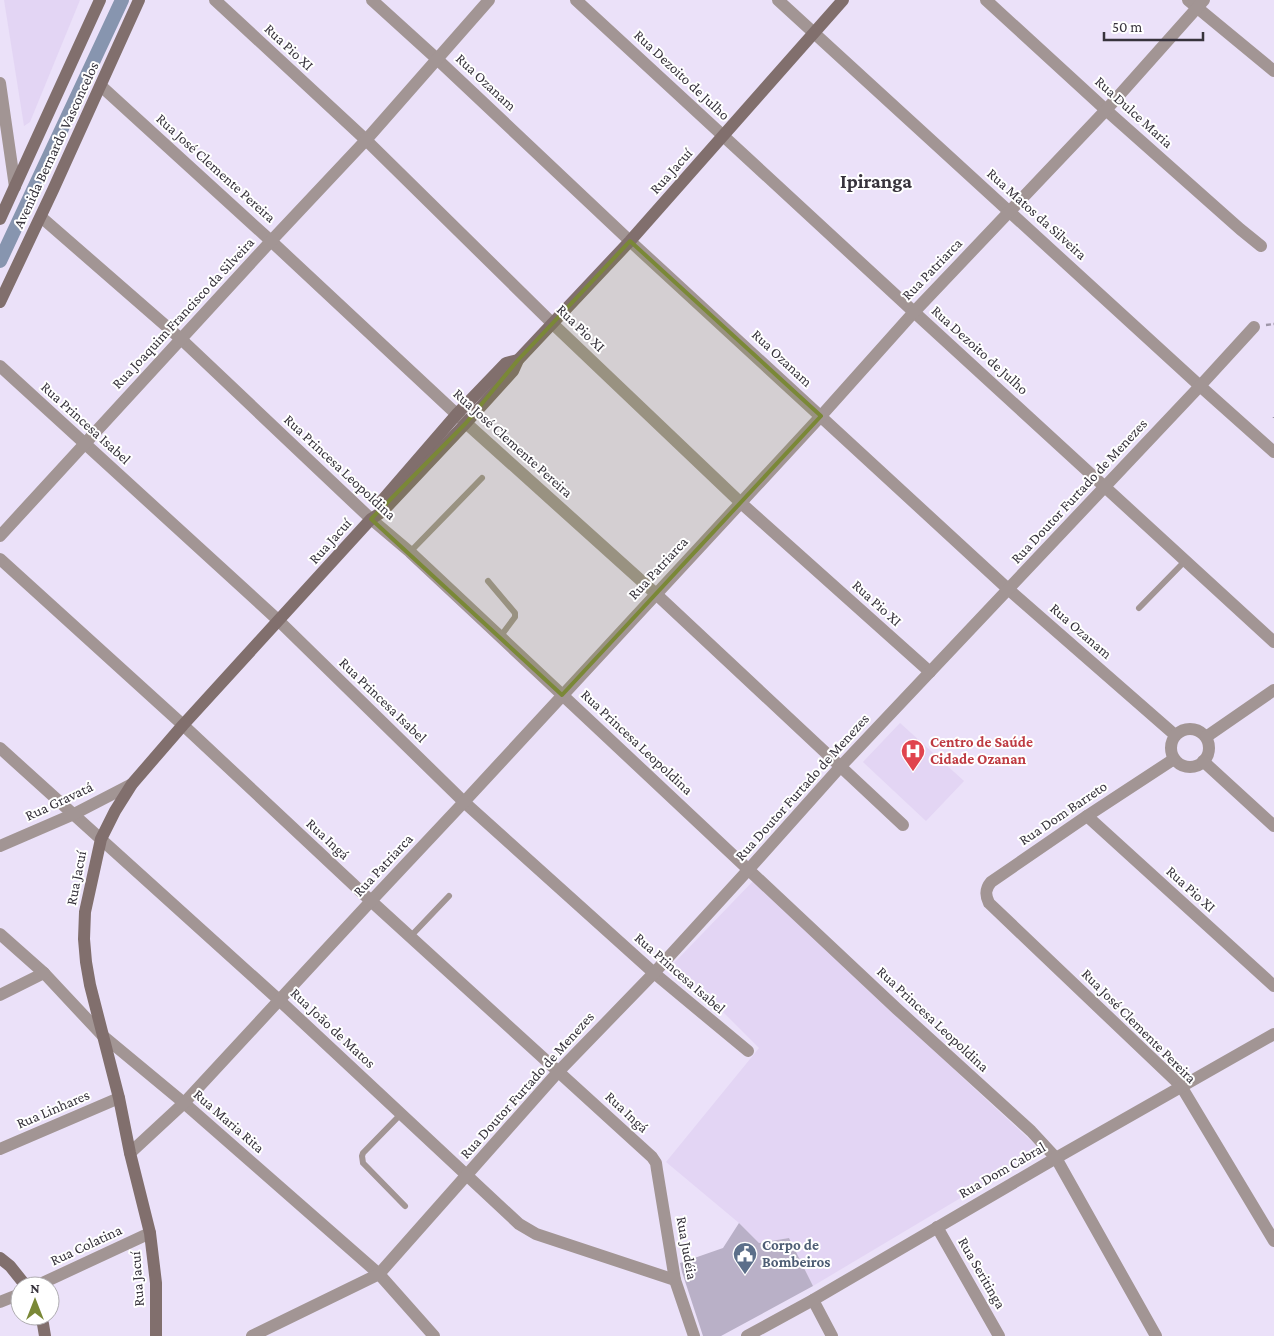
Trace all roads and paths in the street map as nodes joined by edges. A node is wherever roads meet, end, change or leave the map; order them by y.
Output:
1 (100, 0) edge
2 (139, 0) edge
3 (215, 0) edge
4 (372, 0) edge
5 (490, 0) edge
6 (576, 0) edge
7 (778, 0) edge
8 (844, 0) edge
9 (986, 0) edge
10 (1196, 3) edge
11 (813, 33) junction
12 (437, 59) junction
13 (1274, 70) edge
14 (0, 83) edge
15 (101, 86) junction
16 (1106, 110) junction
17 (724, 136) junction
18 (366, 140) junction
19 (15, 187) junction
20 (1010, 212) junction
21 (41, 217) junction
22 (0, 219) edge
23 (271, 241) junction
24 (630, 241) junction
25 (1261, 246) dead end
26 (0, 302) edge
27 (914, 312) junction
28 (553, 324) junction
29 (1254, 326) dead end
30 (181, 339) junction
31 (0, 366) edge
32 (1200, 386) junction
33 (821, 416) junction
34 (462, 419) junction
35 (85, 444) junction
36 (1274, 452) edge
37 (482, 478) dead end
38 (1104, 487) junction
39 (741, 503) junction
40 (371, 519) junction
41 (0, 536) edge
42 (410, 552) junction
43 (0, 559) edge
44 (1185, 561) junction
45 (488, 581) dead end
46 (1008, 589) junction
47 (656, 594) junction
48 (1139, 608) dead end
49 (279, 621) junction
50 (500, 637) junction
51 (1274, 642) edge
52 (930, 672) junction
53 (1274, 690) edge
54 (562, 695) junction
55 (183, 726) junction
56 (1175, 735) junction
57 (1206, 737) junction
58 (0, 748) edge
59 (1174, 759) junction
60 (1203, 761) junction
61 (842, 766) junction
62 (132, 784) junction
63 (464, 802) junction
64 (74, 814) junction
65 (1087, 816) junction
66 (904, 824) dead end
67 (1274, 826) edge
68 (101, 838) junction
69 (0, 846) edge
70 (749, 869) junction
71 (449, 896) dead end
72 (371, 901) junction
73 (989, 903) joint
74 (0, 934) edge
75 (410, 937) junction
76 (44, 973) junction
77 (654, 973) junction
78 (1274, 986) edge
79 (0, 994) edge
80 (279, 1000) junction
81 (1274, 1034) edge
82 (102, 1035) junction
83 (748, 1051) dead end
84 (558, 1072) junction
85 (1181, 1086) junction
86 (119, 1098) junction
87 (184, 1103) junction
88 (401, 1114) junction
89 (0, 1149) edge
90 (130, 1153) junction
91 (1056, 1158) junction
92 (656, 1163) joint
93 (467, 1175) junction
94 (405, 1206) dead end
95 (937, 1227) junction
96 (150, 1233) junction
97 (1274, 1241) edge
98 (0, 1258) edge
99 (379, 1274) junction
100 (18, 1276) edge
101 (58, 1276) edge
102 (675, 1280) junction
103 (813, 1300) junction
104 (769, 1331) edge
105 (156, 1336) edge
106 (252, 1336) edge
107 (434, 1336) edge
108 (694, 1336) edge
109 (747, 1336) edge
110 (832, 1336) edge
111 (999, 1336) edge
112 (1156, 1336) edge

1 - 19 main road, Avenida Bernardo Vasconcelos
2 - 15 main road, Avenida Bernardo Vasconcelos
3 - 18 street, Rua Pio XI
4 - 12 street, Rua Ozanam
5 - 12 street, Rua Joaquim Francisco da Silveira
6 - 17 street, Rua Dezoito de Julho
7 - 11 street, Rua Matos da Silveira
8 - 11 main road, Rua Jacuí
9 - 16 street, Rua Dulce Maria
10 - 13 street
10 - 16 street, Rua Patriarca
11 - 17 main road, Rua Jacuí
11 - 20 street, Rua Matos da Silveira
12 - 18 street, Rua Joaquim Francisco da Silveira
12 - 24 street, Rua Ozanam
14 - 19 street
15 - 21 main road, Avenida Bernardo Vasconcelos
15 - 23 street, Rua José Clemente Pereira
16 - 20 street, Rua Patriarca
16 - 25 street, Rua Dulce Maria
17 - 24 main road, Rua Jacuí
17 - 27 street, Rua Dezoito de Julho
18 - 23 street, Rua Joaquim Francisco da Silveira
18 - 28 street, Rua Pio XI
19 - 22 main road, Avenida Bernardo Vasconcelos
20 - 27 street, Rua Patriarca
20 - 32 street, Rua Matos da Silveira
21 - 26 main road, Avenida Bernardo Vasconcelos
21 - 30 street, Rua Princesa Leopoldina
23 - 30 street, Rua Joaquim Francisco da Silveira
23 - 34 street, Rua José Clemente Pereira
24 - 28 main road, Rua Jacuí
24 - 33 street, Rua Ozanam
27 - 33 street, Rua Patriarca
27 - 38 street, Rua Dezoito de Julho
28 - 34 main road, Rua Jacuí
28 - 39 street, Rua Pio XI
29 - 32 street, Rua Doutor Furtado de Menezes
30 - 35 street, Rua Joaquim Francisco da Silveira
30 - 40 street, Rua Princesa Leopoldina
31 - 35 street, Rua Princesa Isabel
32 - 36 street, Rua Matos da Silveira
32 - 38 street, Rua Doutor Furtado de Menezes
33 - 39 street, Rua Patriarca
33 - 46 street, Rua Ozanam
34 - 40 main road, Rua Jacuí
34 - 47 street, Rua José Clemente Pereira
35 - 41 street, Rua Joaquim Francisco da Silveira
35 - 49 street, Rua Princesa Isabel
37 - 42 lane
38 - 44 street, Rua Dezoito de Julho
38 - 46 street, Rua Doutor Furtado de Menezes
39 - 47 street, Rua Patriarca
39 - 52 street, Rua Pio XI
40 - 42 street, Rua Princesa Leopoldina
40 - 49 main road, Rua Jacuí
42 - 50 street, Rua Princesa Leopoldina
43 - 55 street, Rua Ingá
44 - 48 lane
44 - 51 street, Rua Dezoito de Julho
45 - 50 lane
46 - 52 street, Rua Doutor Furtado de Menezes
46 - 56 street, Rua Ozanam
47 - 54 street, Rua Patriarca
47 - 61 street, Rua José Clemente Pereira
49 - 55 main road, Rua Jacuí
49 - 63 street, Rua Princesa Isabel
50 - 54 street, Rua Princesa Leopoldina
52 - 61 street, Rua Doutor Furtado de Menezes
53 - 57 street
54 - 63 street, Rua Patriarca
54 - 70 street, Rua Princesa Leopoldina
55 - 62 main road, Rua Jacuí
55 - 72 street, Rua Ingá
56 - 57 street
56 - 59 street
57 - 60 street
58 - 64 street, Rua João de Matos
59 - 60 street
59 - 65 street, Rua Dom Barreto
60 - 67 street
61 - 66 street, Rua José Clemente Pereira
61 - 70 street, Rua Doutor Furtado de Menezes
62 - 64 street, Rua Gravatá
62 - 68 main road, Rua Jacuí
63 - 72 street, Rua Patriarca
63 - 77 street, Rua Princesa Isabel
64 - 68 street, Rua João de Matos
64 - 69 street, Rua Gravatá
65 - 73 street, Rua Dom Barreto
65 - 78 street, Rua Pio XI
68 - 80 street, Rua João de Matos
68 - 82 main road, Rua Jacuí
70 - 77 street, Rua Doutor Furtado de Menezes
70 - 91 street, Rua Princesa Leopoldina
71 - 75 lane
72 - 75 street, Rua Ingá
72 - 80 street, Rua Patriarca
73 - 85 street, Rua José Clemente Pereira
74 - 76 street, Rua Maria Rita
75 - 84 street, Rua Ingá
76 - 79 street
76 - 82 street, Rua Maria Rita
77 - 83 street, Rua Princesa Isabel
77 - 84 street, Rua Doutor Furtado de Menezes
80 - 87 street, Rua Patriarca
80 - 88 street, Rua João de Matos
81 - 85 street, Rua Dom Cabral
82 - 86 main road, Rua Jacuí
82 - 87 street, Rua Maria Rita
84 - 92 street, Rua Ingá
84 - 93 street, Rua Doutor Furtado de Menezes
85 - 91 street, Rua Dom Cabral
85 - 97 street, Rua José Clemente Pereira
86 - 89 street, Rua Linhares
86 - 90 main road, Rua Jacuí
87 - 90 street, Rua Patriarca
87 - 99 street, Rua Maria Rita
88 - 93 street, Rua João de Matos
88 - 94 lane
90 - 96 main road, Rua Jacuí
91 - 95 street, Rua Dom Cabral
91 - 112 street, Rua Princesa Leopoldina
92 - 102 street, Rua Judéia
93 - 99 street, Rua Doutor Furtado de Menezes
93 - 102 street, Rua João de Matos
95 - 103 street, Rua Dom Cabral
95 - 111 street, Rua Seritinga
96 - 101 street, Rua Colatina
96 - 105 main road, Rua Jacuí
98 - 100 main road
99 - 106 street
99 - 107 street, Rua Maria Rita
102 - 108 street, Rua Judéia
103 - 104 street, Rua Dom Cabral
103 - 110 street
104 - 109 street, Rua Dom Cabral

